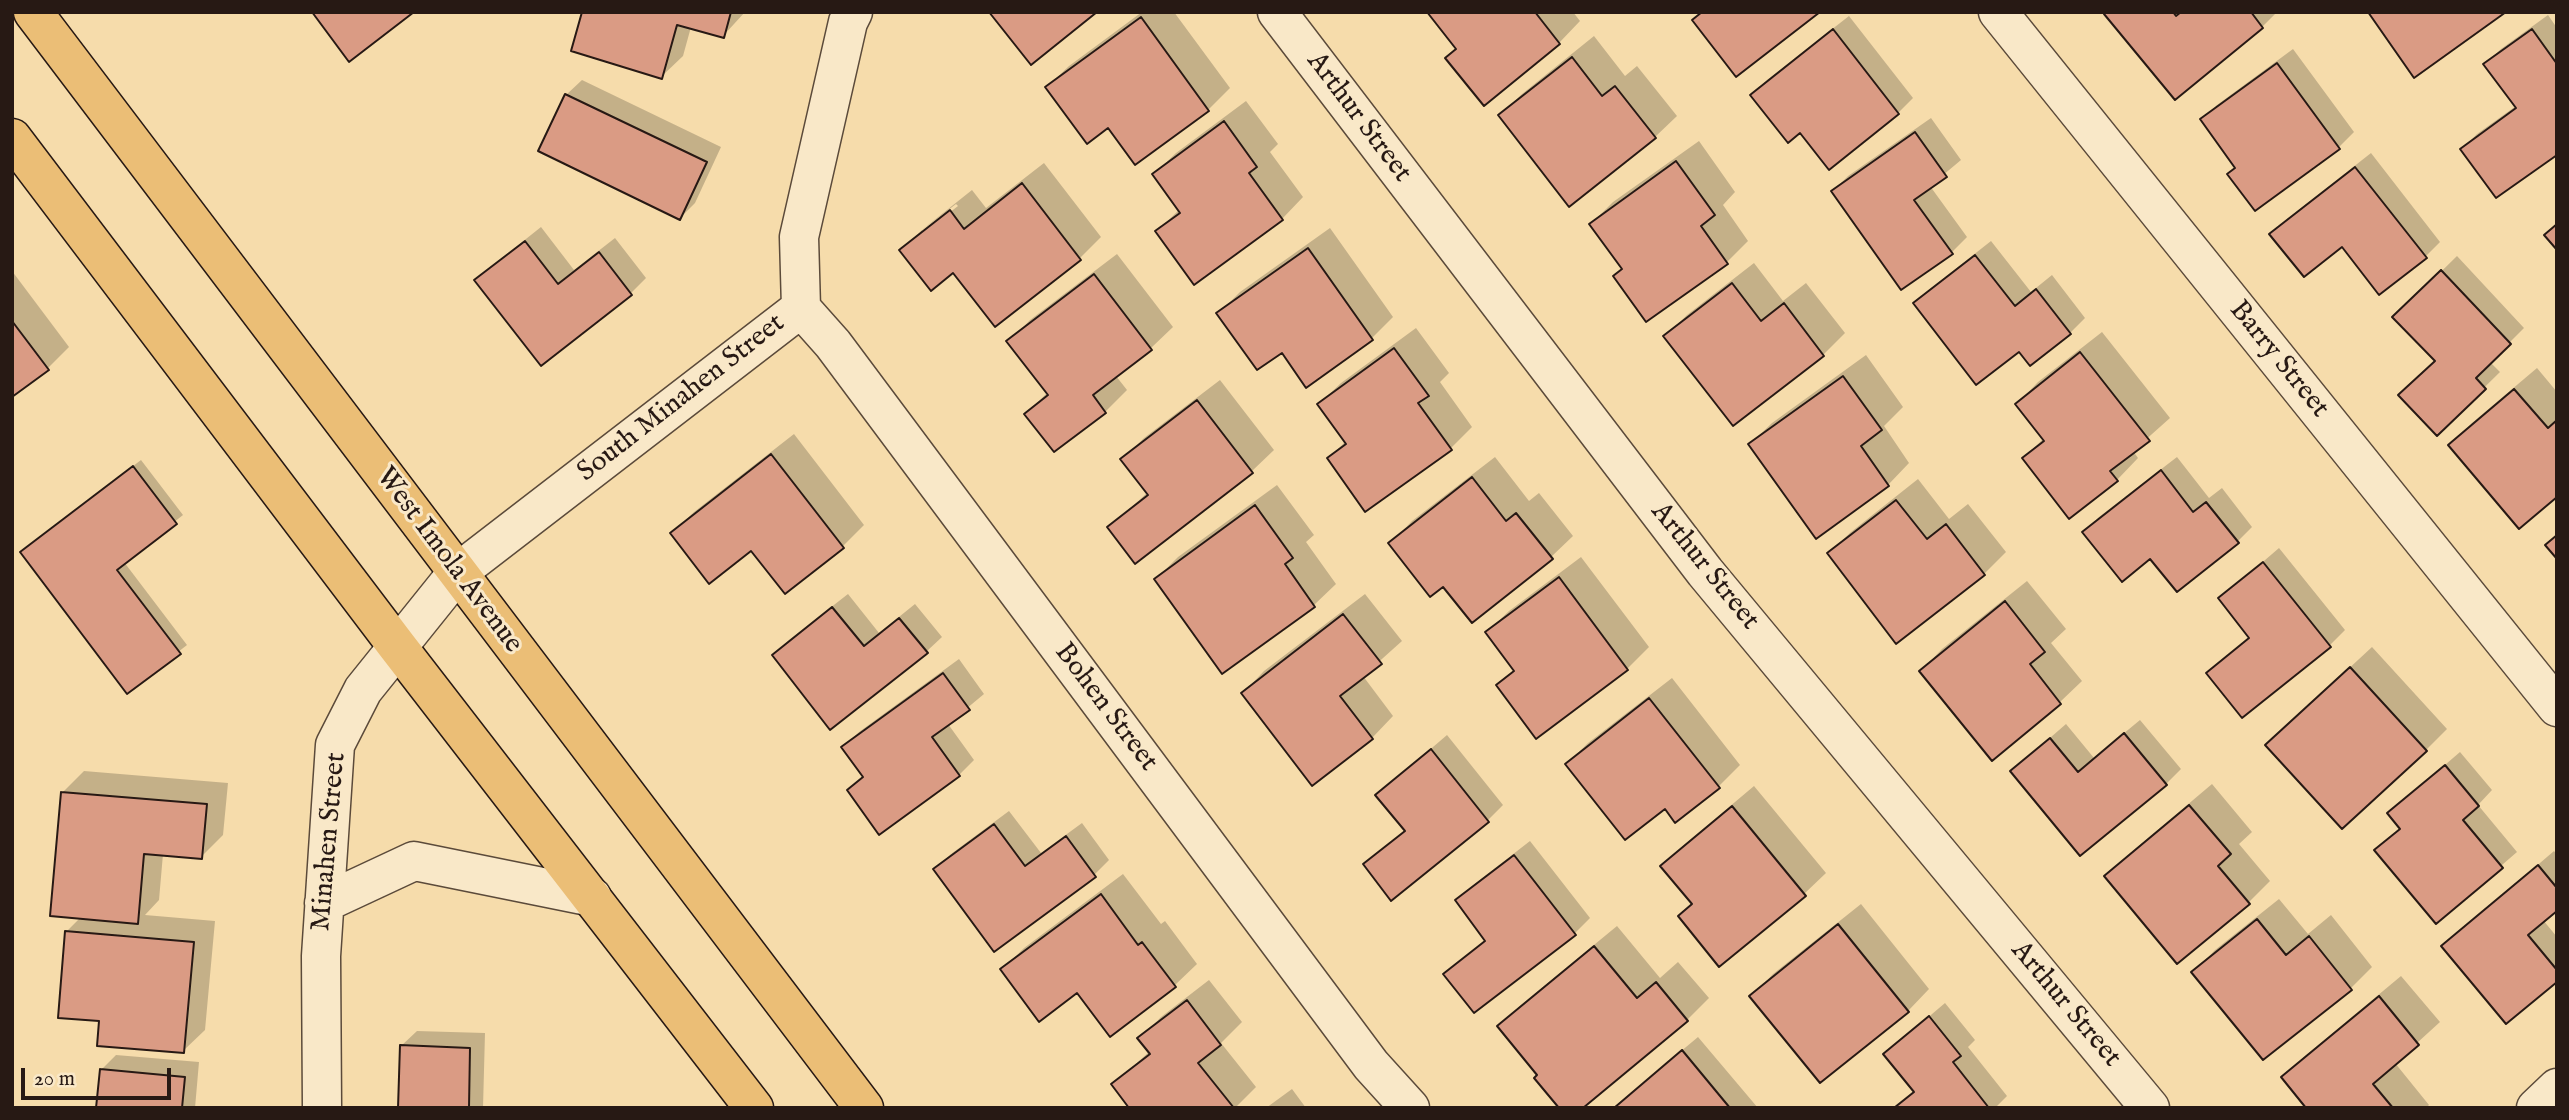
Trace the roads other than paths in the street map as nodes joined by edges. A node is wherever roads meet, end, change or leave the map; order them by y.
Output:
1 (33, 12) edge
2 (853, 12) edge
3 (1277, 12) edge
4 (1998, 12) edge
5 (12, 138) edge
6 (801, 308) junction
7 (457, 573) junction
8 (397, 646) junction
9 (2557, 707) edge
10 (592, 897) junction
11 (324, 903) junction
12 (2557, 1088) edge
13 (322, 1108) edge
14 (754, 1108) edge
15 (864, 1108) edge
16 (1410, 1108) edge
17 (2150, 1108) edge
18 (2536, 1108) edge

1 - 7 main road, West Imola Avenue
2 - 6 street, South Minahen Street
3 - 17 street, Arthur Street
4 - 9 street, Barry Street
5 - 8 main road
6 - 7 street, South Minahen Street
6 - 16 street, Bohen Street
7 - 8 street, Minahen Street
7 - 15 main road, West Imola Avenue
8 - 10 main road
8 - 11 street, Minahen Street
10 - 11 street
10 - 14 main road
11 - 13 street, Minahen Street
12 - 18 street

